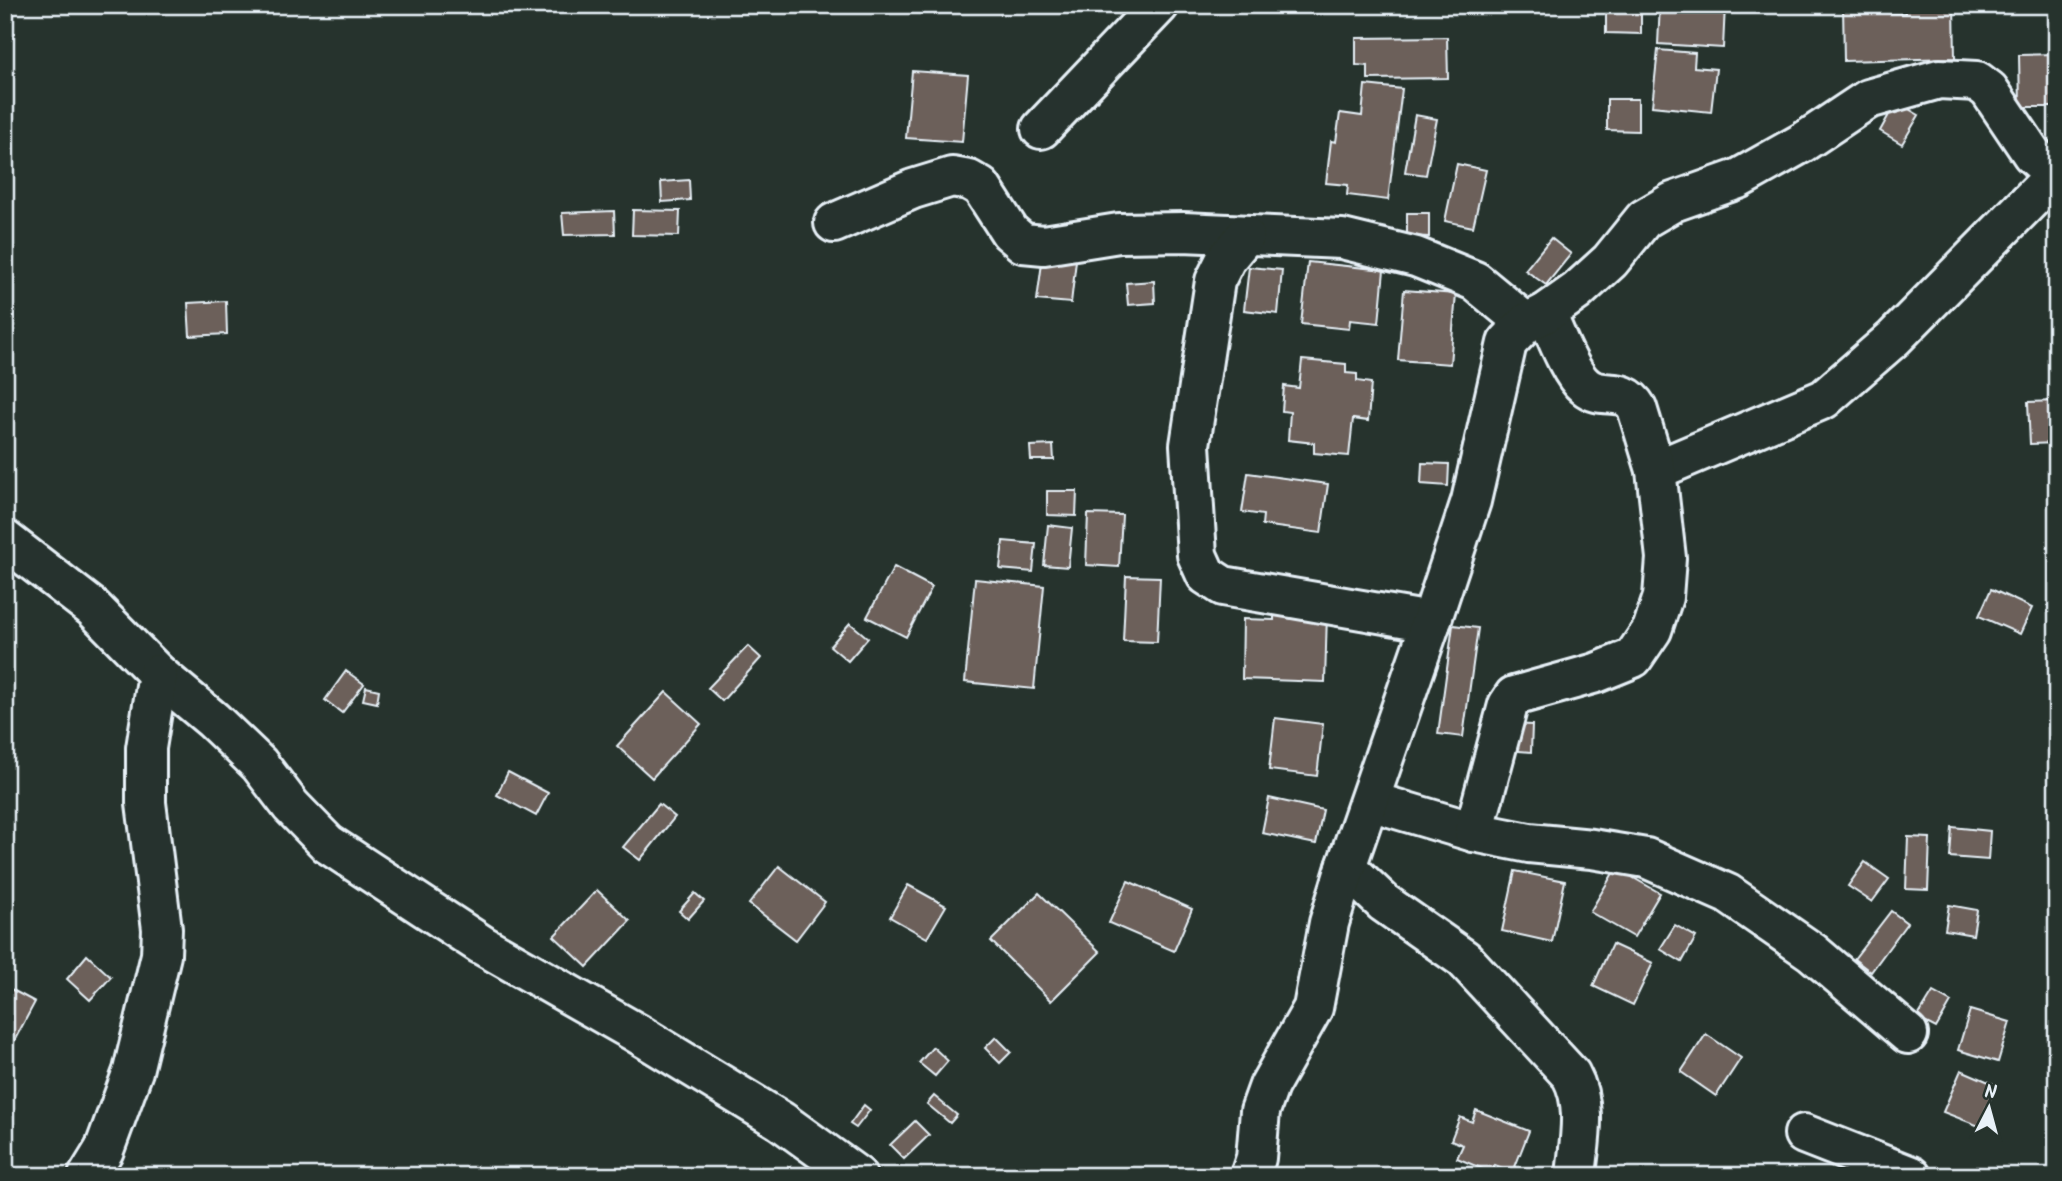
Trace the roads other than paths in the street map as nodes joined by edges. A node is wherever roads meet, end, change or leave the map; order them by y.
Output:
1 (1159, 5) edge
2 (1041, 129) dead end
3 (2057, 171) edge
4 (834, 223) dead end
5 (1245, 236) junction
6 (1536, 318) junction
7 (1656, 470) junction
8 (5, 540) edge
9 (1431, 622) junction
10 (158, 674) junction
11 (1370, 801) junction
12 (1474, 832) junction
13 (1346, 867) junction
14 (1908, 1034) dead end
15 (1804, 1134) dead end
16 (88, 1176) edge
17 (857, 1176) edge
18 (1250, 1176) edge
19 (1576, 1176) edge
20 (1911, 1176) edge

1 - 2 street
3 - 6 street
3 - 7 street
4 - 5 street
5 - 6 street
5 - 9 street
6 - 7 street
6 - 9 street
7 - 12 street
8 - 10 street
9 - 11 street
10 - 16 street
10 - 17 street
11 - 12 street
11 - 13 street
12 - 14 street
13 - 18 street
13 - 19 street
15 - 20 street

